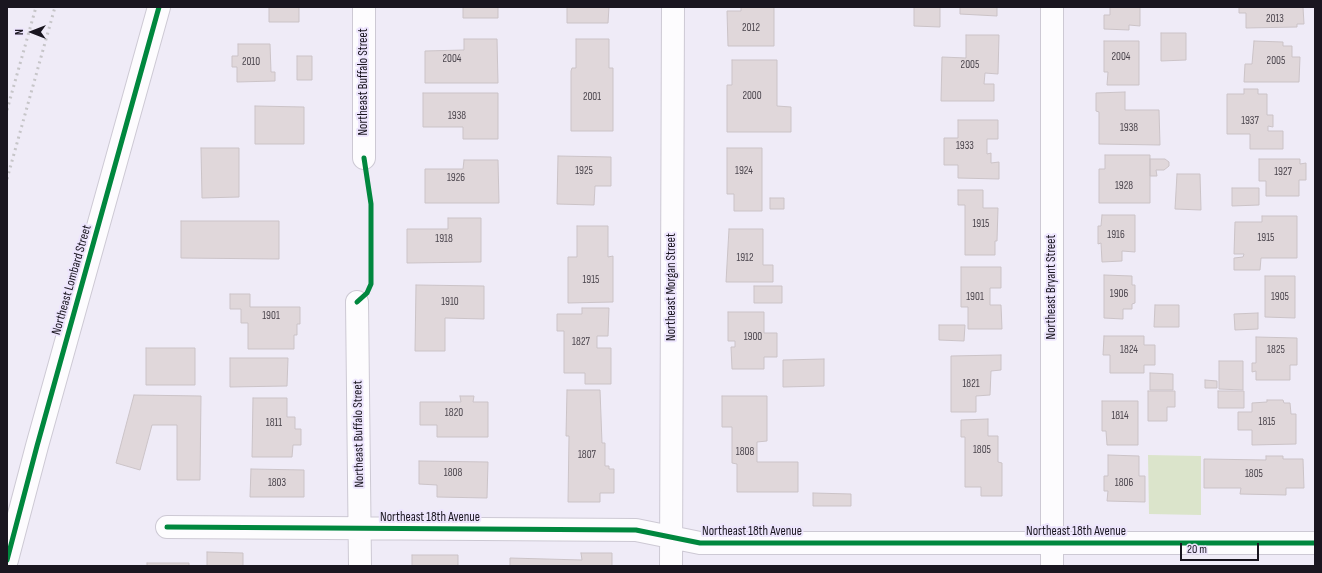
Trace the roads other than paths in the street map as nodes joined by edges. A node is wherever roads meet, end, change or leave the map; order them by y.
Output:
1 (159, 7) edge
2 (364, 7) edge
3 (673, 7) edge
4 (1052, 7) edge
5 (364, 158) dead end
6 (358, 302) dead end
7 (167, 527) dead end
8 (360, 528) junction
9 (671, 537) junction
10 (1052, 543) junction
11 (1315, 543) edge
12 (7, 560) edge
13 (360, 566) edge
14 (671, 566) edge
15 (1052, 566) edge

1 - 12 street, Northeast Lombard Street
2 - 5 street, Northeast Buffalo Street
3 - 9 street, Northeast Morgan Street
4 - 10 street, Northeast Bryant Street
6 - 8 street, Northeast Buffalo Street
7 - 8 street, Northeast 18th Avenue
8 - 9 street, Northeast 18th Avenue
8 - 13 street, Northeast Buffalo Street
9 - 10 street, Northeast 18th Avenue
9 - 14 street, Northeast Morgan Street
10 - 11 street, Northeast 18th Avenue
10 - 15 street, Northeast Bryant Street

